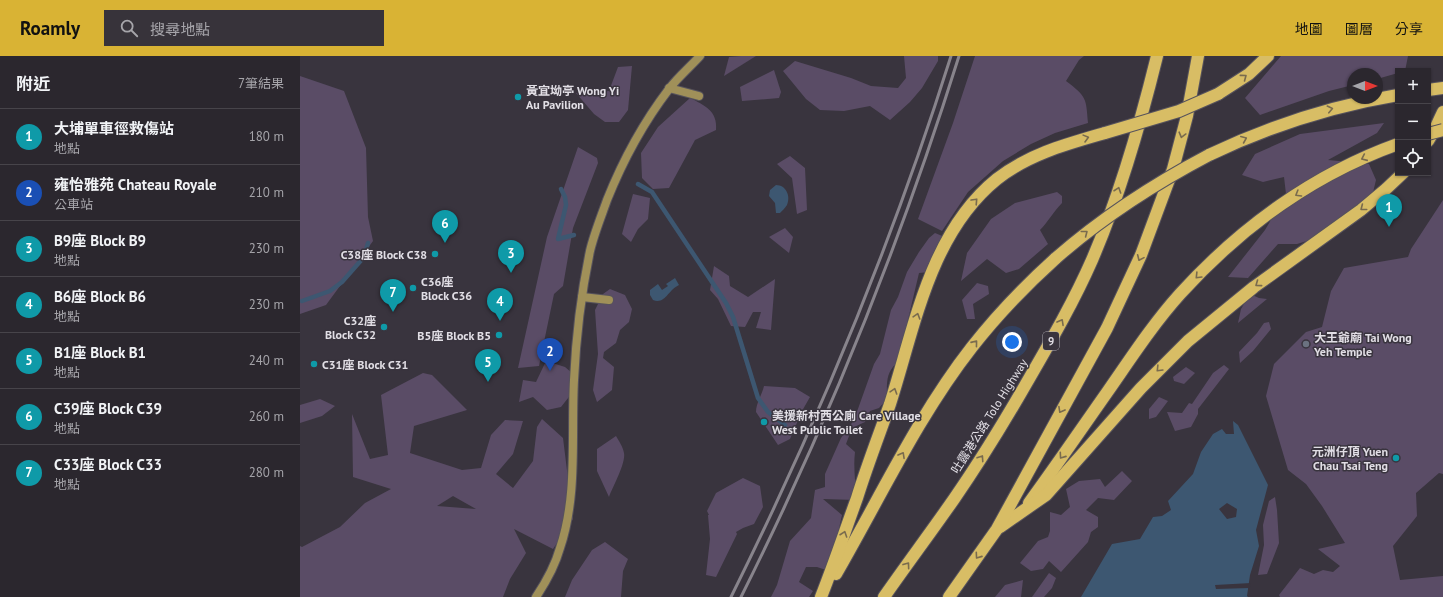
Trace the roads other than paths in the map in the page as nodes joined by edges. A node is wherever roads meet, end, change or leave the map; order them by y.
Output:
1 (700, 56) edge
2 (1157, 56) edge
3 (1198, 56) edge
4 (1268, 56) edge
5 (669, 88) junction
6 (1443, 88) edge
7 (1431, 90) edge
8 (1395, 95) edge
9 (699, 96) dead end
10 (1443, 112) edge
11 (1443, 130) edge
12 (1431, 133) edge
13 (1429, 140) edge
14 (1395, 145) edge
15 (1400, 176) edge
16 (582, 297) junction
17 (609, 300) dead end
18 (1023, 512) junction
19 (997, 529) junction
20 (536, 597) edge
21 (822, 597) edge
22 (884, 597) edge
23 (949, 597) edge

1 - 5 main road
22 -> 2 highway, 吐露港公路 Tolo Highway / 9
3 -> 19 highway
21 -> 4 highway, bridge
5 - 9 main road
5 - 16 main road
6 - 7 highway
21 -> 8 highway, bridge
10 - 13 highway
11 - 12 highway, bridge
14 -> 18 highway
15 -> 18 highway
16 - 17 main road
16 - 20 main road
18 - 19 highway
19 -> 23 highway

